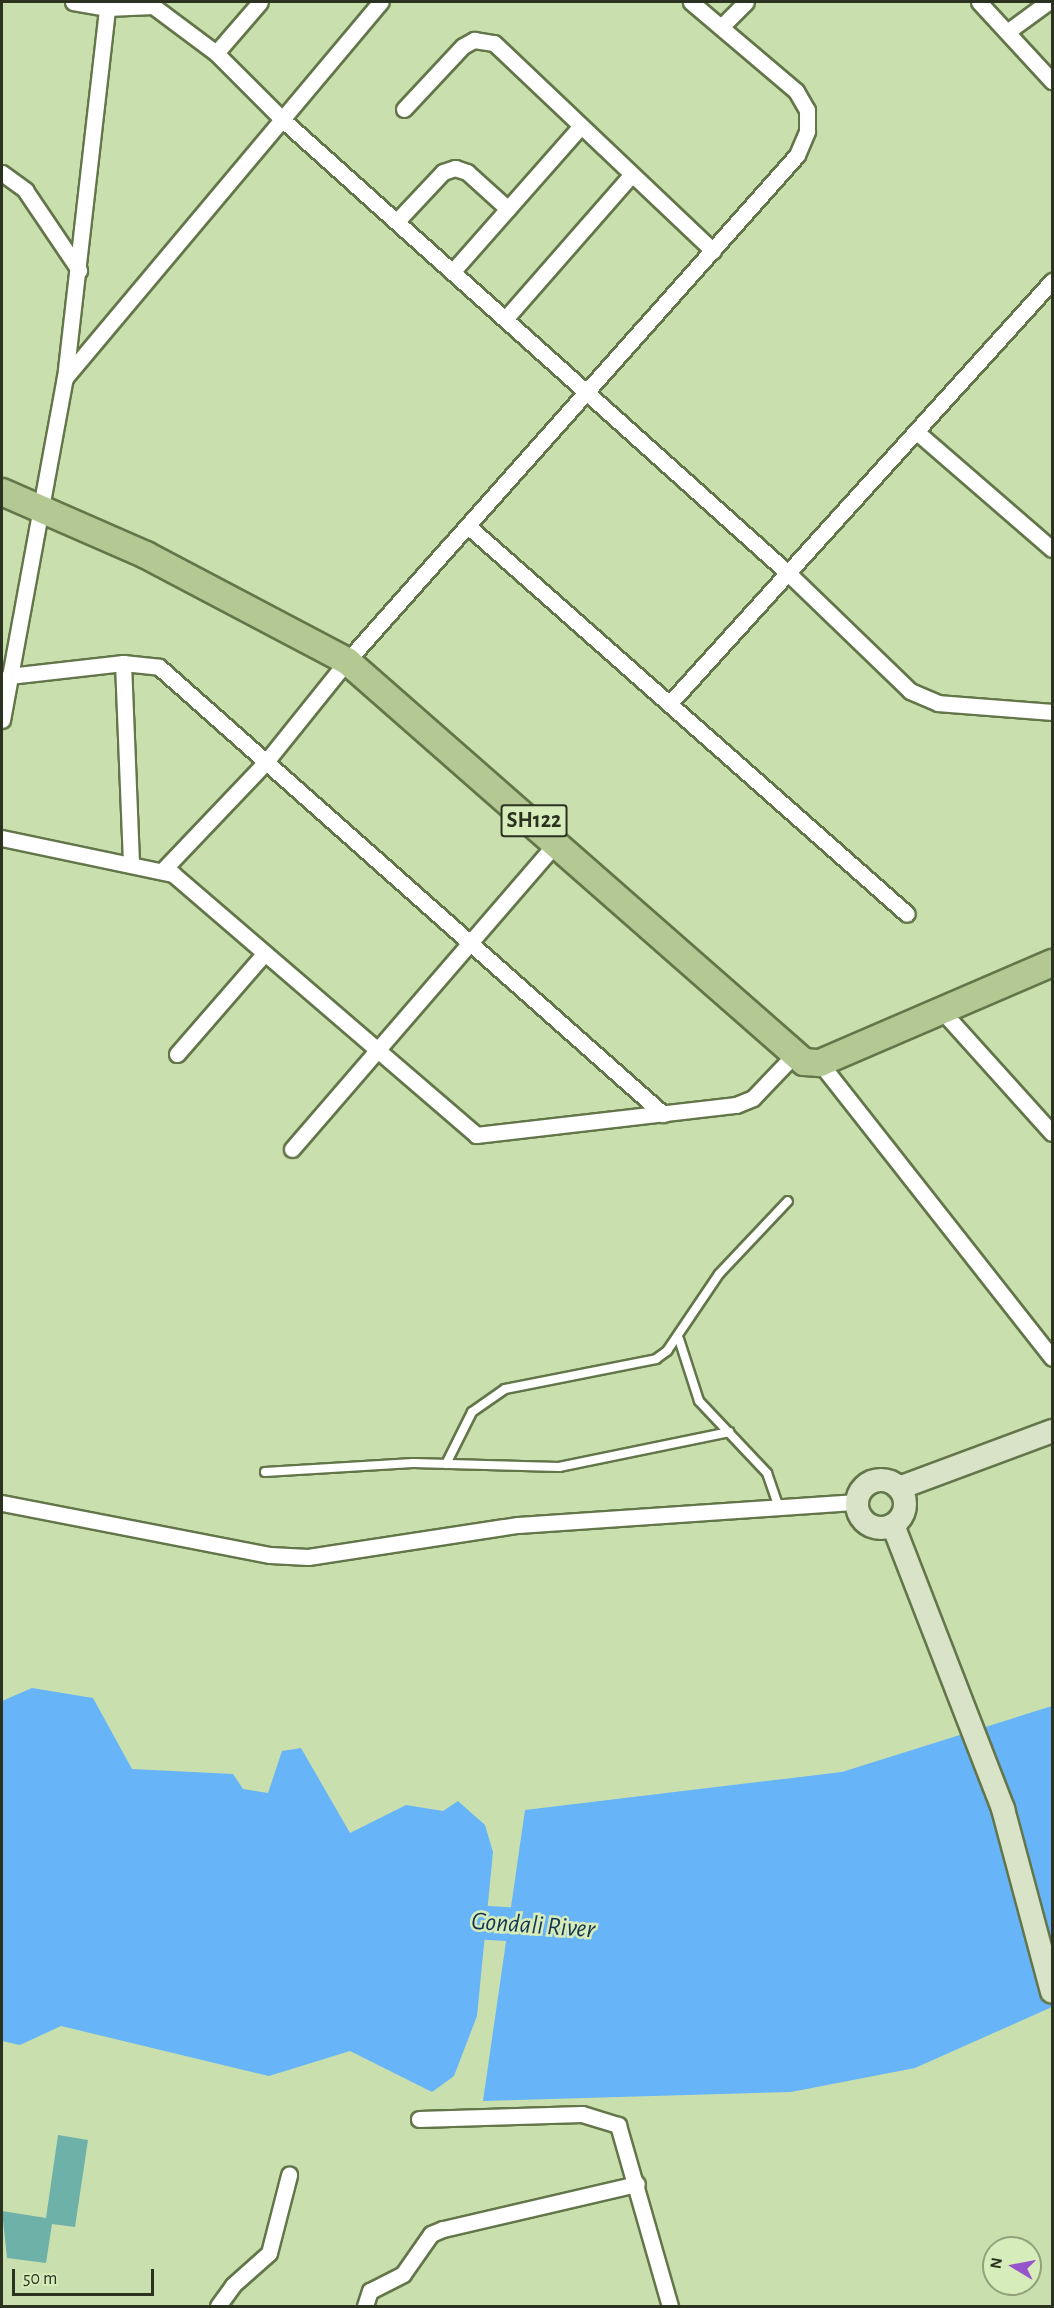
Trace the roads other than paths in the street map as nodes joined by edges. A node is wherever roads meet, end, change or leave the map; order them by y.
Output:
1 (73, 2) edge
2 (260, 2) edge
3 (380, 2) edge
4 (691, 2) edge
5 (746, 2) edge
6 (980, 2) edge
7 (1048, 2) edge
8 (165, 7) edge
9 (107, 8) junction
10 (721, 27) junction
11 (1007, 32) junction
12 (216, 53) junction
13 (1053, 81) edge
14 (404, 109) dead end
15 (284, 122) junction
16 (581, 126) junction
17 (2, 173) edge
18 (632, 174) junction
19 (508, 209) junction
20 (397, 221) junction
21 (713, 250) junction
22 (79, 270) junction
23 (453, 271) junction
24 (1053, 281) edge
25 (506, 318) junction
26 (65, 378) junction
27 (586, 395) junction
28 (918, 433) junction
29 (2, 492) edge
30 (37, 507) junction
31 (469, 526) junction
32 (1053, 549) edge
33 (789, 574) junction
34 (347, 661) junction
35 (123, 663) junction
36 (9, 676) junction
37 (669, 704) junction
38 (1053, 712) edge
39 (2, 720) edge
40 (264, 763) junction
41 (2, 838) edge
42 (558, 841) junction
43 (131, 862) junction
44 (164, 869) junction
45 (907, 914) dead end
46 (469, 944) junction
47 (264, 954) junction
48 (1053, 963) edge
49 (942, 1011) junction
50 (375, 1052) junction
51 (177, 1054) dead end
52 (793, 1056) junction
53 (820, 1063) junction
54 (663, 1114) junction
55 (1047, 1122) edge
56 (1053, 1133) edge
57 (292, 1149) dead end
58 (788, 1201) dead end
59 (679, 1340) junction
60 (1053, 1358) edge
61 (1053, 1431) edge
62 (729, 1432) junction
63 (446, 1464) junction
64 (265, 1472) dead end
65 (899, 1488) junction
66 (857, 1502) junction
67 (2, 1503) edge
68 (779, 1507) junction
69 (893, 1525) junction
70 (1053, 1992) edge
71 (419, 2119) dead end
72 (289, 2175) dead end
73 (637, 2184) junction
74 (218, 2307) edge
75 (365, 2307) edge
76 (670, 2307) edge

1 - 9 street
2 - 12 street
3 - 15 street
4 - 10 street
5 - 10 street
6 - 11 street
7 - 11 street
8 - 9 street
8 - 12 street
9 - 22 street
10 - 21 street
11 - 13 street
12 - 15 street
14 - 16 street
15 - 20 street
15 - 26 street
16 - 18 street
16 - 19 street
17 - 22 street
18 - 21 street
18 - 25 street
19 - 20 street
19 - 23 street
20 - 23 street
21 - 27 street
22 - 26 street
23 - 25 street
24 - 28 street
25 - 27 street
26 - 30 street
27 - 31 street
27 - 33 street
28 - 32 street
28 - 33 street
29 - 30 main road, SH122
30 - 34 main road, SH122
30 - 36 street
31 - 34 street
31 - 37 street
33 - 37 street
33 - 38 street
34 - 40 street
34 - 42 main road, SH122
35 - 36 street
35 - 40 street
35 - 43 street
36 - 39 street
37 - 45 street
40 - 44 street
40 - 46 street
41 - 43 street
42 - 46 street
42 - 52 main road, SH122
43 - 44 street
44 - 47 street
46 - 50 street
46 - 54 street
47 - 50 street
47 - 51 street
48 - 49 main road
49 - 53 main road
49 - 55 street
50 - 54 street
50 - 57 street
52 - 53 main road, SH122
52 - 54 street
53 - 60 street
55 - 56 street
58 - 59 lane
59 - 62 lane
59 - 63 lane
61 - 65 street
62 - 63 lane
62 - 68 lane
63 - 64 lane
65 - 66 street
65 - 69 street
66 - 68 street
66 - 69 street
67 - 68 street
69 - 70 street
71 - 73 street
72 - 74 street
73 - 75 street
73 - 76 street

